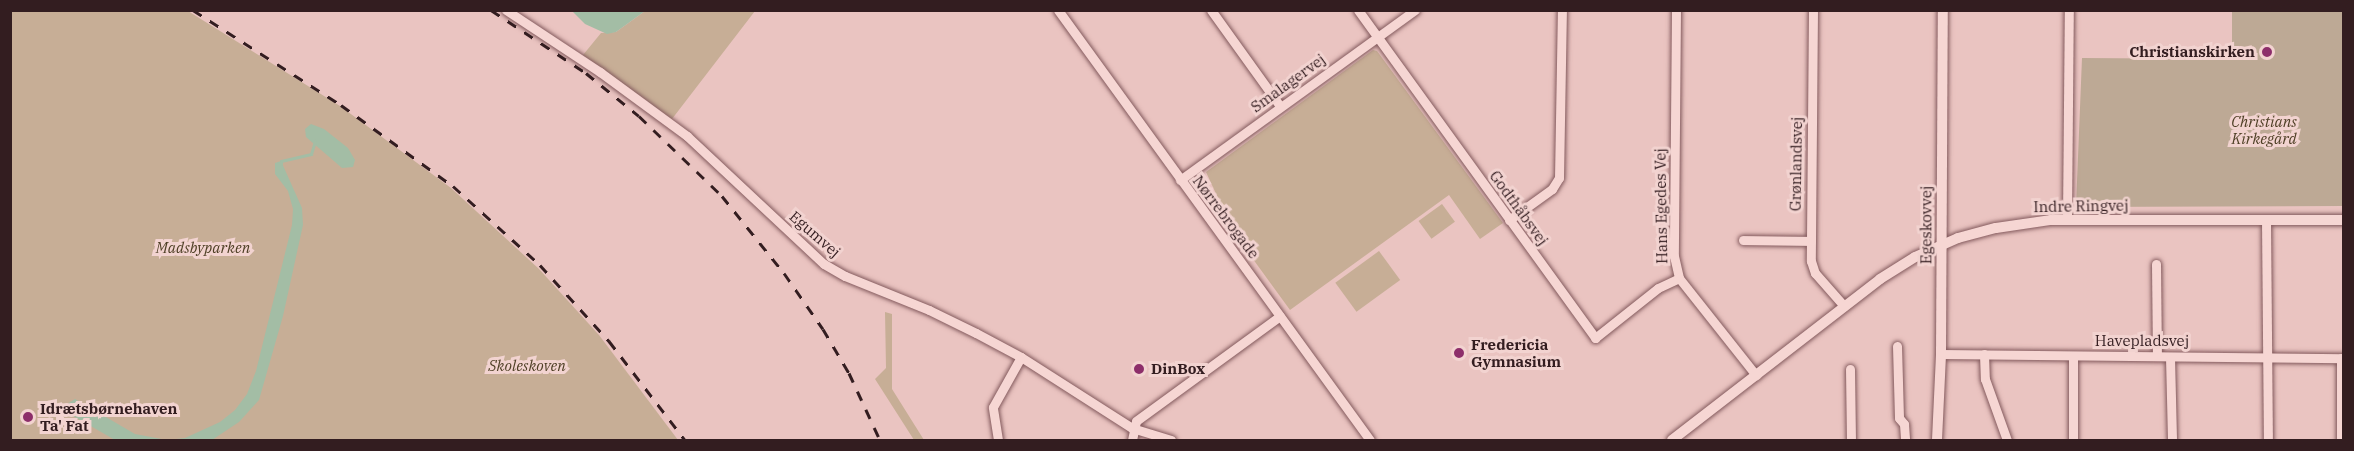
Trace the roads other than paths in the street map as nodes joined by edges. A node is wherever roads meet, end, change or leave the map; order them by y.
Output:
1 (506, 10) edge
2 (1058, 10) edge
3 (1211, 10) edge
4 (1358, 10) edge
5 (1415, 10) edge
6 (1562, 10) edge
7 (1676, 10) edge
8 (1813, 10) edge
9 (1942, 10) edge
10 (2069, 10) edge
11 (1377, 37) junction
12 (1280, 106) junction
13 (1179, 180) junction
14 (2067, 219) junction
15 (1509, 220) junction
16 (2266, 220) junction
17 (2343, 220) edge
18 (1743, 240) dead end
19 (1811, 241) junction
20 (1941, 244) junction
21 (2156, 264) dead end
22 (1679, 278) junction
23 (1844, 306) junction
24 (1280, 316) junction
25 (1897, 346) dead end
26 (1941, 354) junction
27 (1984, 354) junction
28 (2073, 356) junction
29 (2157, 356) junction
30 (1021, 357) junction
31 (2170, 357) junction
32 (2268, 357) junction
33 (2342, 358) edge
34 (1850, 369) dead end
35 (1756, 375) junction
36 (1132, 428) junction
37 (1367, 437) edge
38 (998, 441) edge
39 (1132, 441) edge
40 (1171, 441) edge
41 (1356, 441) edge
42 (1672, 441) edge
43 (1851, 441) edge
44 (1905, 441) edge
45 (1937, 441) edge
46 (2007, 441) edge
47 (2073, 441) edge
48 (2172, 441) edge
49 (2268, 441) edge
50 (2341, 441) edge

1 - 30 street, Egumvej
2 - 13 street, Nørrebrogade
3 - 12 street
4 - 11 street, Godthåbsvej
5 - 11 street, Smalagervej
6 - 15 street
7 - 22 street, Hans Egedes Vej
8 - 19 street, Grønlandsvej
9 - 20 street, Egeskovvej
10 - 14 street
11 - 12 street, Smalagervej
11 - 15 street, Godthåbsvej
12 - 13 street, Smalagervej
13 - 24 street, Nørrebrogade
14 - 16 street, Indre Ringvej
14 - 20 street, Indre Ringvej
15 - 22 street, Godthåbsvej
16 - 17 street, Indre Ringvej
16 - 32 street
18 - 19 street
19 - 23 street, Grønlandsvej
20 - 23 street, Indre Ringvej
20 - 26 street, Egeskovvej
21 - 29 street
22 - 35 street, Hans Egedes Vej
23 - 35 street, Indre Ringvej
24 - 36 street
24 - 37 street, Nørrebrogade
25 - 44 street
26 - 27 street, Havepladsvej
26 - 45 street, Egeskovvej
27 - 28 street, Havepladsvej
27 - 46 street
28 - 29 street, Havepladsvej
28 - 47 street
29 - 31 street, Havepladsvej
30 - 36 street, Egumvej
30 - 38 street
31 - 32 street, Havepladsvej
31 - 48 street
32 - 33 street, Havepladsvej
32 - 49 street
33 - 50 street
34 - 43 street
35 - 42 street, Indre Ringvej
36 - 39 street
36 - 40 street, Egumvej
37 - 41 street

